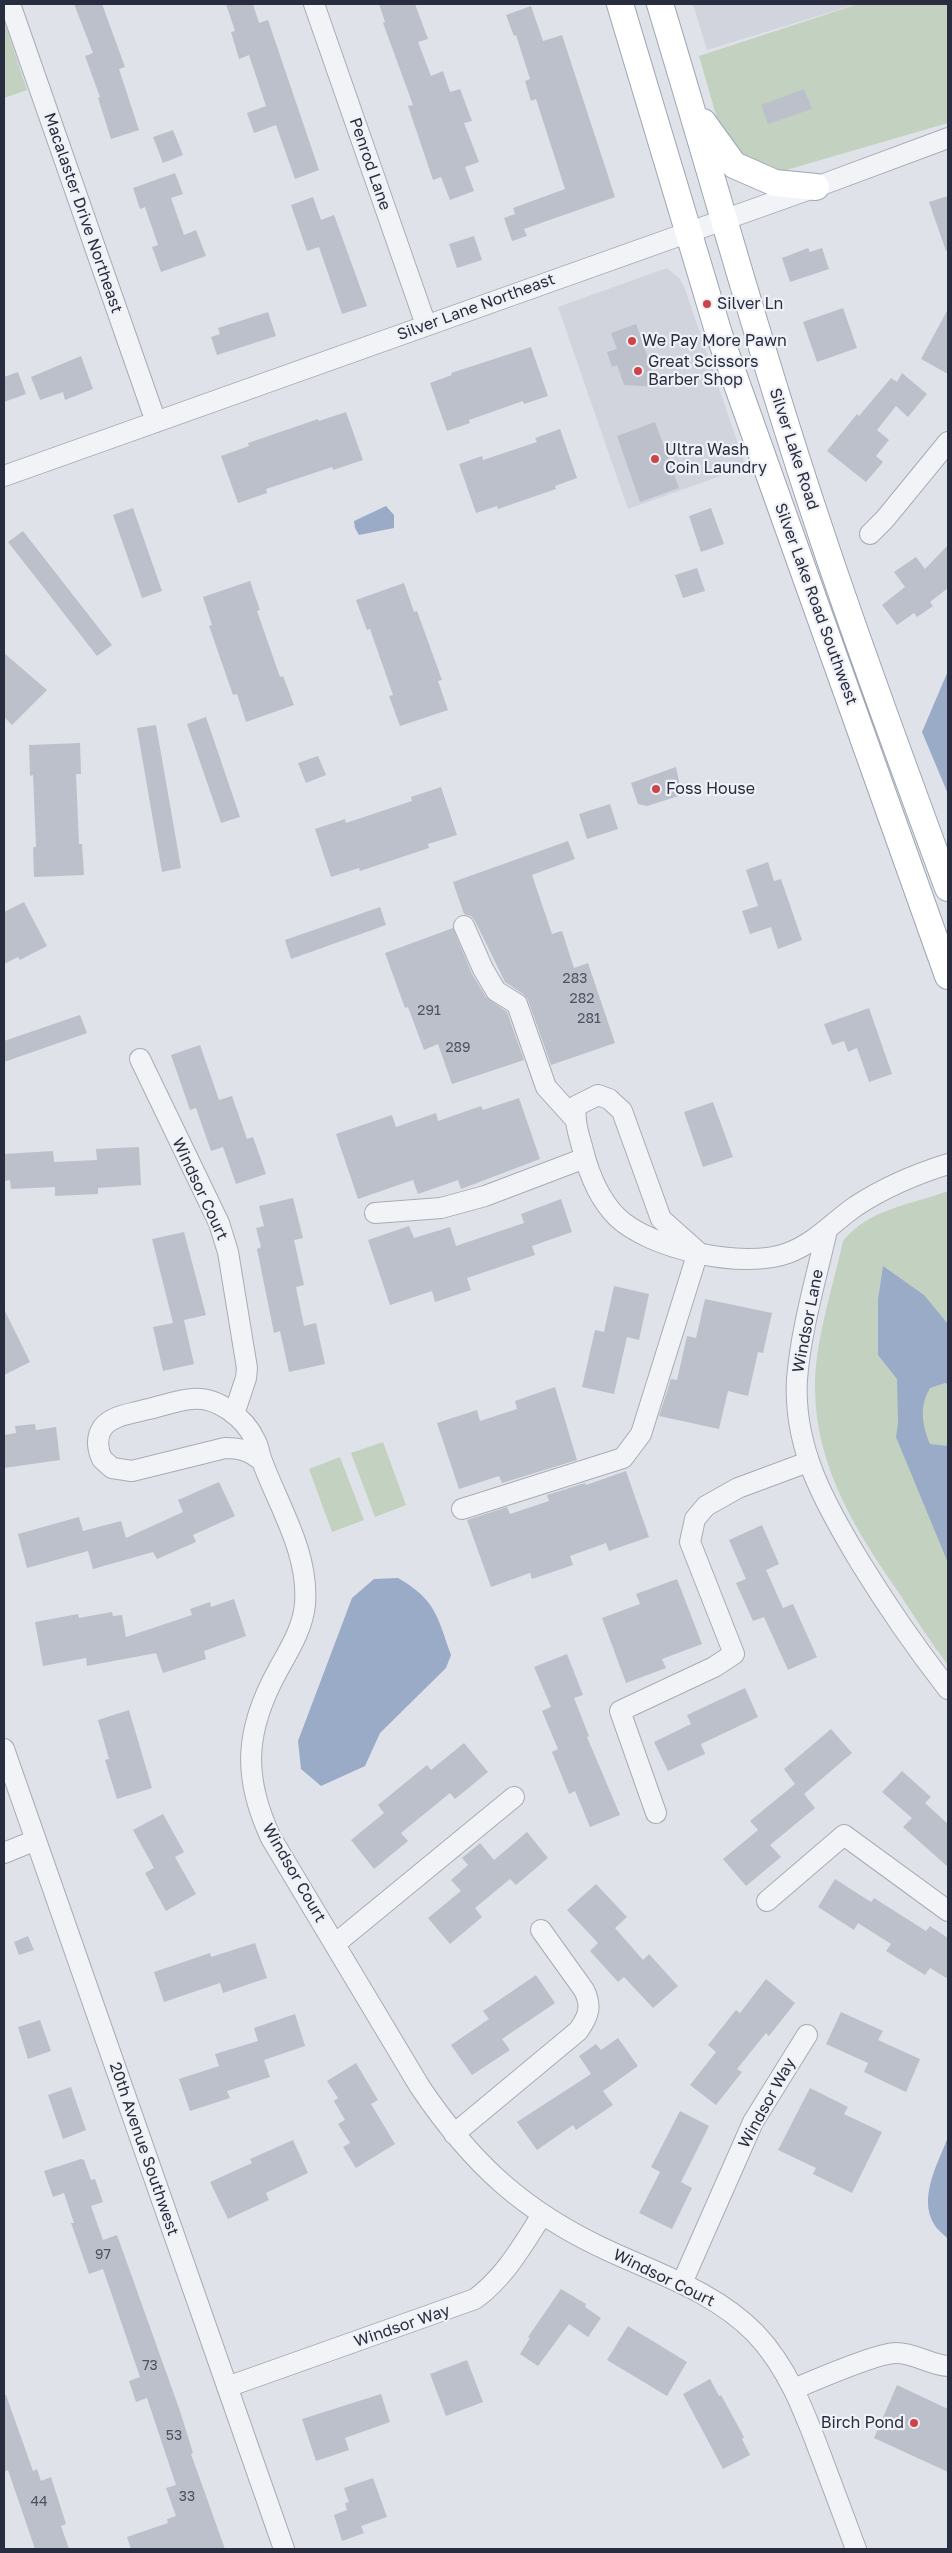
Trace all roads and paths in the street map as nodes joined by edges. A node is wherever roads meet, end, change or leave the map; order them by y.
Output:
1 (10, 4) edge
2 (314, 4) edge
3 (620, 4) edge
4 (660, 4) edge
5 (689, 100) junction
6 (948, 138) edge
7 (816, 187) junction
8 (723, 220) junction
9 (689, 231) junction
10 (426, 325) junction
11 (156, 422) junction
12 (948, 442) edge
13 (4, 476) edge
14 (870, 534) dead end
15 (948, 888) edge
16 (464, 926) dead end
17 (948, 976) edge
18 (140, 1059) dead end
19 (574, 1118) junction
20 (585, 1158) junction
21 (948, 1164) edge
22 (375, 1213) dead end
23 (827, 1230) junction
24 (698, 1252) junction
25 (234, 1414) junction
26 (262, 1461) junction
27 (808, 1462) junction
28 (462, 1509) dead end
29 (948, 1689) edge
30 (4, 1749) edge
31 (514, 1796) dead end
32 (656, 1813) dead end
33 (36, 1840) junction
34 (4, 1852) edge
35 (767, 1901) dead end
36 (948, 1911) edge
37 (541, 1930) dead end
38 (335, 1944) junction
39 (807, 2035) dead end
40 (454, 2134) junction
41 (542, 2215) junction
42 (682, 2283) junction
43 (948, 2366) edge
44 (227, 2387) junction
45 (794, 2388) junction
46 (284, 2549) edge
47 (856, 2549) edge

1 - 11 street, Macalaster Drive Northeast
2 - 10 street, Penrod Lane
3 - 9 main road, Silver Lake Road Southwest
4 - 5 main road, Silver Lake Road
5 - 7 main road
5 - 8 main road, Silver Lake Road
6 - 7 street, Silver Lane Northeast
7 - 8 street, Silver Lane Northeast
8 - 9 street, Silver Lane Northeast
8 - 15 main road, Silver Lake Road
9 - 10 street, Silver Lane Northeast
9 - 17 main road, Silver Lake Road Southwest
10 - 11 street, Silver Lane Northeast
11 - 13 street, Silver Lane Northeast
12 - 14 street
16 - 19 street, Windsor Lane
18 - 25 street, Windsor Court
19 - 20 street, Windsor Lane
19 - 24 street
20 - 22 street
20 - 24 street, Windsor Lane
21 - 23 street
23 - 24 street, Windsor Lane
23 - 27 street, Windsor Lane
24 - 28 street
25 - 26 street, Windsor Court
25 - 26 street, Windsor Court
26 - 38 street, Windsor Court
27 - 29 street, Windsor Lane
27 - 32 street
30 - 33 street, 20th Avenue Southwest
31 - 38 street
33 - 34 street
33 - 44 street, 20th Avenue Southwest
35 - 36 street
37 - 40 street
38 - 40 street, Windsor Court
39 - 42 street, Windsor Way
40 - 41 street, Windsor Court
41 - 42 street, Windsor Court
41 - 44 street, Windsor Way
42 - 45 street, Windsor Court
43 - 45 street
44 - 46 street, 20th Avenue Southwest
45 - 47 street, Windsor Court

